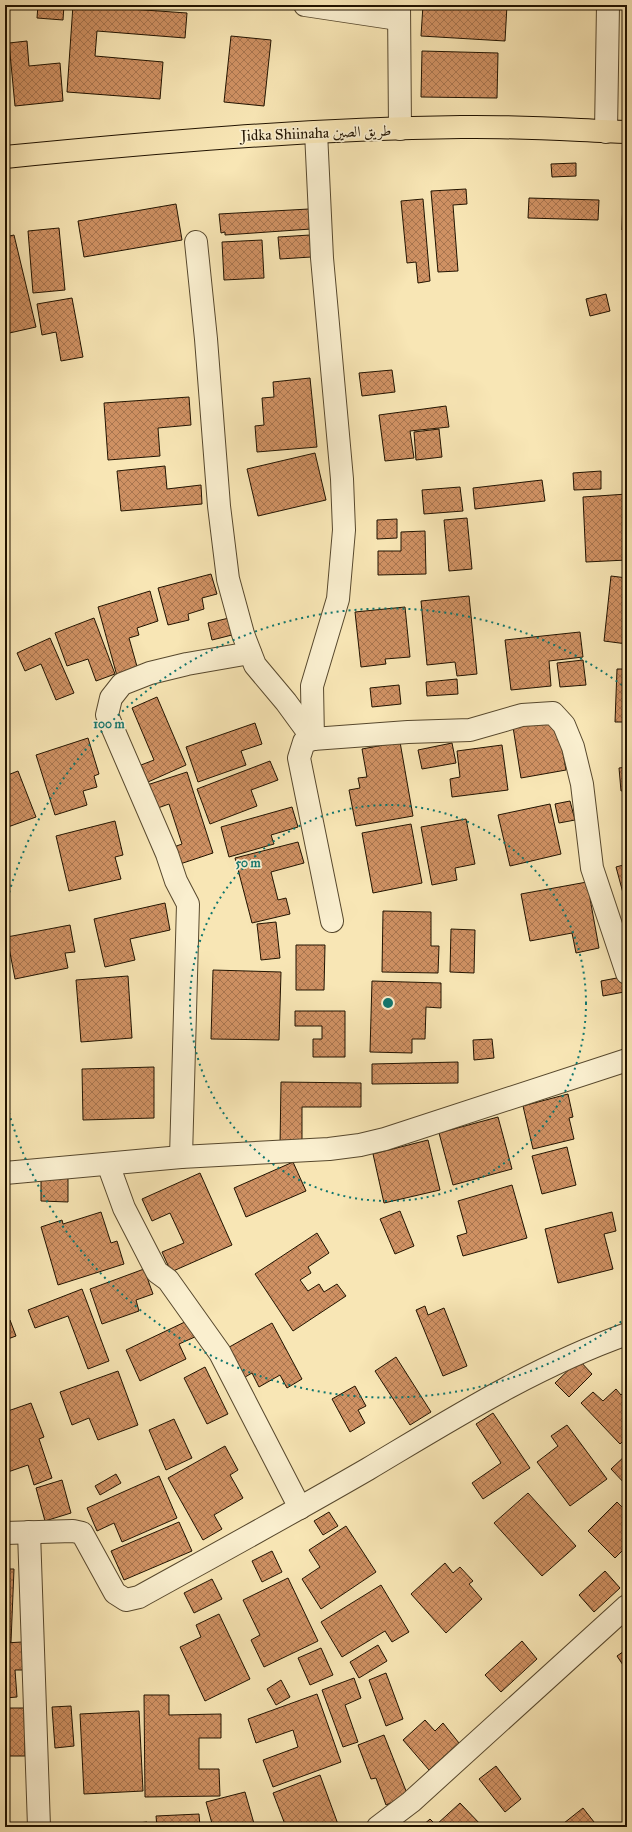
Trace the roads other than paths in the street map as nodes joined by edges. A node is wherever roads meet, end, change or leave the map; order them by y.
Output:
1 (305, 5) edge
2 (608, 5) edge
3 (394, 10) edge
4 (400, 129) junction
5 (316, 132) junction
6 (606, 132) junction
7 (627, 132) edge
8 (5, 157) edge
9 (196, 242) dead end
10 (250, 653) junction
11 (313, 740) junction
12 (332, 921) dead end
13 (627, 973) edge
14 (627, 1060) edge
15 (181, 1156) junction
16 (108, 1164) junction
17 (5, 1173) edge
18 (627, 1334) edge
19 (300, 1508) junction
20 (29, 1532) junction
21 (5, 1533) edge
22 (627, 1606) edge
23 (39, 1827) edge
24 (378, 1827) edge

1 - 3 street
2 - 6 street
3 - 4 street
4 - 5 main road, Jidka Shiinaha طريق الصين
4 - 6 main road, Jidka Shiinaha طريق الصين
5 - 8 main road, Jidka Shiinaha طريق الصين
5 - 11 street
6 - 7 main road, Jidka Shiinaha طريق الصين
9 - 10 street
10 - 11 street
10 - 15 street
11 - 12 street
11 - 13 street
14 - 15 street
15 - 16 street
16 - 17 street
16 - 19 street
18 - 19 street
19 - 20 street
20 - 21 street
20 - 23 street
22 - 24 street

